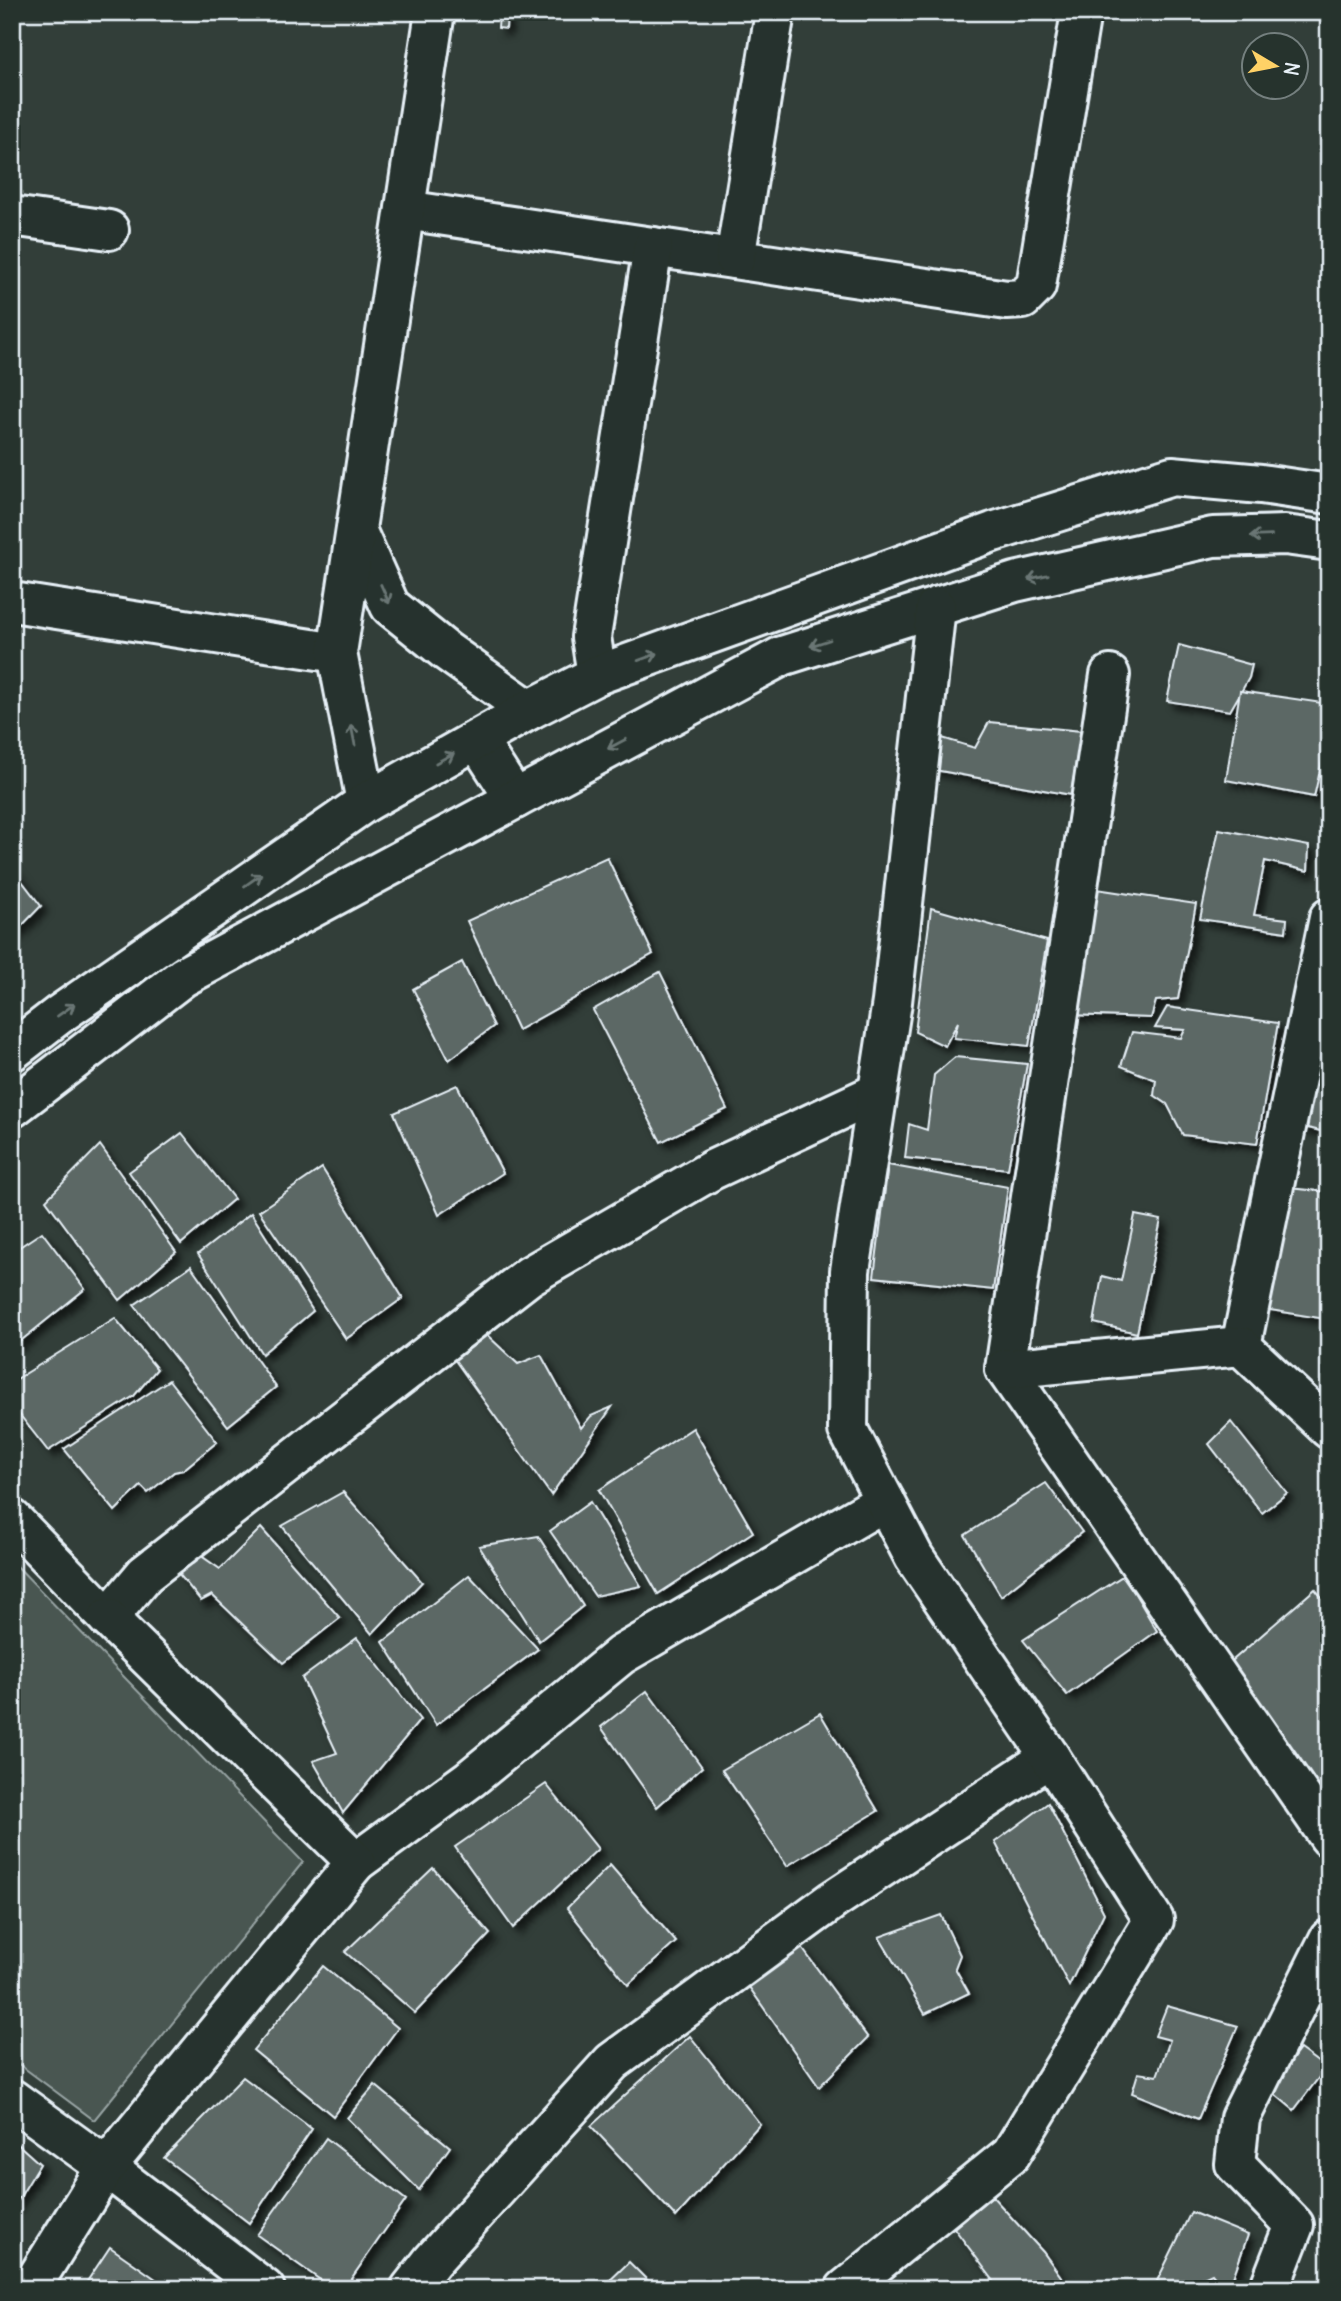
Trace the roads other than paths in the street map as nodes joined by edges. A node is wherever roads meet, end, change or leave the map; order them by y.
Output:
1 (435, 12) edge
2 (775, 12) edge
3 (1081, 12) edge
4 (405, 210) junction
5 (12, 216) edge
6 (109, 230) dead end
7 (653, 247) junction
8 (735, 260) junction
9 (1329, 494) edge
10 (357, 532) junction
11 (1329, 541) edge
12 (12, 603) edge
13 (936, 607) junction
14 (337, 653) junction
15 (597, 675) junction
16 (1110, 675) dead end
17 (529, 710) junction
18 (477, 740) junction
19 (516, 799) junction
20 (366, 802) junction
21 (1329, 918) edge
22 (12, 1051) edge
23 (877, 1093) junction
24 (12, 1108) edge
25 (1241, 1346) junction
26 (1005, 1369) junction
27 (1329, 1429) edge
28 (885, 1501) junction
29 (12, 1519) edge
30 (108, 1618) junction
31 (1050, 1757) junction
32 (1329, 1837) edge
33 (356, 1861) junction
34 (1329, 1939) edge
35 (12, 2099) edge
36 (106, 2167) junction
37 (30, 2289) edge
38 (265, 2289) edge
39 (410, 2289) edge
40 (845, 2289) edge
41 (1269, 2289) edge

1 - 4 street
2 - 8 street
3 - 8 street
4 - 7 street
4 - 10 street
5 - 6 street
7 - 8 street
7 - 15 street
15 -> 9 street
10 - 14 street
10 -> 17 street
11 -> 13 street
12 - 14 street
13 -> 19 street
13 - 23 street
20 -> 14 street
15 - 17 street
16 - 26 street
17 - 18 street
18 - 19 street
20 -> 18 street
19 - 24 street
22 -> 20 street
21 - 25 street
23 - 28 street
23 - 30 street
25 - 26 street
25 - 27 street
26 - 32 street
28 - 31 street
28 - 33 street
29 - 30 street
30 - 33 street
31 - 39 street
31 - 40 street
33 - 36 street
34 - 41 street
35 - 36 street
36 - 37 street
36 - 38 street

